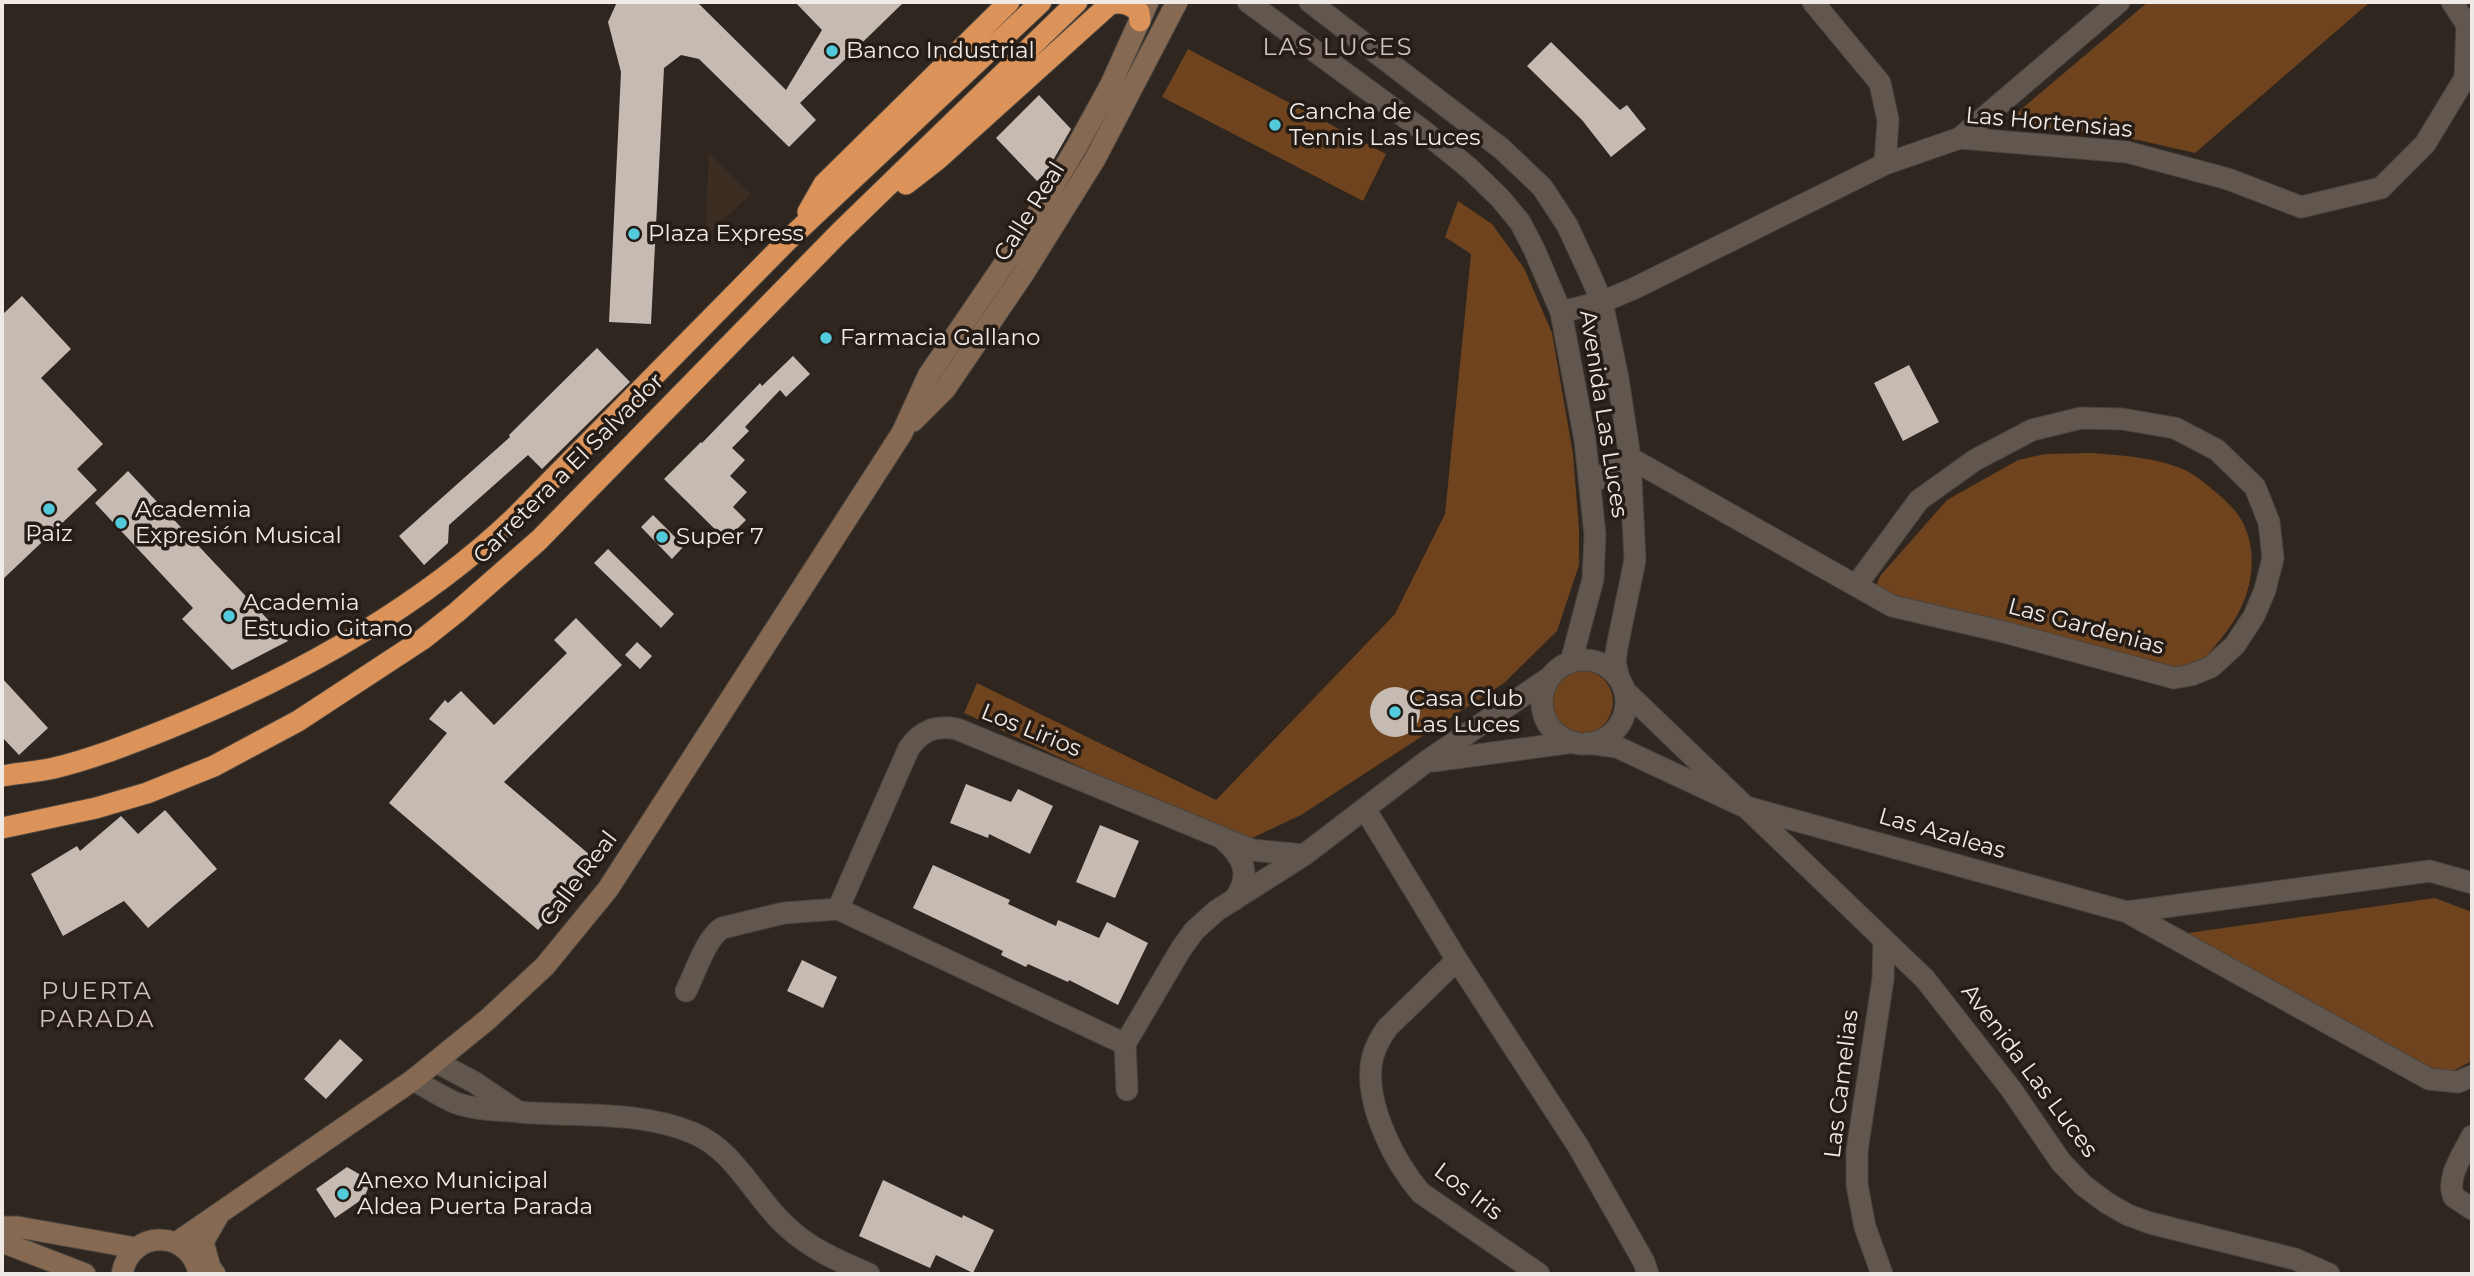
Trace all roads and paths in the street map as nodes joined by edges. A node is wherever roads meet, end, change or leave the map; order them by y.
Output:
1 (1009, 2) edge
2 (1041, 2) edge
3 (1077, 2) edge
4 (1165, 2) edge
5 (1177, 2) edge
6 (1248, 2) edge
7 (1813, 2) edge
8 (2119, 2) edge
9 (2452, 2) edge
10 (1312, 3) edge
11 (1144, 11) edge
12 (1295, 36) junction
13 (1960, 138) junction
14 (1885, 164) junction
15 (799, 229) junction
16 (839, 233) junction
17 (1602, 302) junction
18 (1561, 312) junction
19 (902, 433) junction
20 (1630, 458) junction
21 (1590, 484) junction
22 (1857, 584) junction
23 (1571, 662) junction
24 (1549, 678) junction
25 (1622, 685) junction
26 (1581, 743) junction
27 (1427, 761) junction
28 (5, 771) edge
29 (1744, 806) junction
30 (1365, 808) junction
31 (2, 828) edge
32 (1221, 838) junction
33 (1304, 855) junction
34 (2472, 883) edge
35 (1234, 900) junction
36 (838, 909) junction
37 (2127, 912) junction
38 (1884, 940) junction
39 (1457, 960) junction
40 (686, 990) dead end
41 (1125, 1044) junction
42 (436, 1062) junction
43 (2472, 1076) edge
44 (413, 1080) junction
45 (1127, 1090) dead end
46 (519, 1112) junction
47 (2472, 1136) edge
48 (2472, 1209) edge
49 (221, 1211) junction
50 (2, 1227) edge
51 (2, 1242) edge
52 (176, 1243) junction
53 (136, 1248) junction
54 (85, 1274) edge
55 (122, 1274) edge
56 (199, 1274) edge
57 (215, 1274) edge
58 (869, 1274) edge
59 (1539, 1274) edge
60 (1648, 1274) edge
61 (1882, 1274) edge
62 (2329, 1274) edge

1 - 15 highway
2 - 15 highway, Carretera a El Salvador
3 - 16 highway, Carretera a El Salvador
4 - 19 main road
5 - 19 main road, Calle Real
6 - 12 street, Avenida Las Luces
7 - 14 street
8 - 13 street
9 - 13 street, Las Hortensias
10 - 12 street, Avenida Las Luces
10 - 17 street, Avenida Las Luces
11 - 16 highway
11 - 19 main road, Calle Real
12 - 18 street, Avenida Las Luces
13 - 14 street, Las Hortensias
14 - 17 street, Las Hortensias
15 - 28 highway, Carretera a El Salvador
16 - 31 highway, Carretera a El Salvador
17 - 18 street, Las Hortensias
17 - 20 street, Avenida Las Luces
18 - 21 street, Avenida Las Luces
19 - 42 main road, Calle Real
20 - 21 street
20 - 22 street, Las Gardenias
20 - 25 street, Avenida Las Luces
21 - 23 street, Avenida Las Luces
22 - 22 street, Las Gardenias
23 - 24 street
23 - 25 street
24 - 26 street
24 - 27 street
25 - 26 street
25 - 29 street, Avenida Las Luces
26 - 27 street
26 - 29 street, Avenida Las Luces
27 - 30 street
29 - 37 street, Las Azaleas
29 - 38 street, Avenida Las Luces
30 - 33 street
30 - 39 street
32 - 33 street, Los Lirios
32 - 35 street
32 - 36 street, Los Lirios
33 - 35 street
34 - 37 street, Las Azaleas
35 - 41 street
36 - 40 street
36 - 41 street
37 - 43 street, Las Azaleas
38 - 61 street, Las Camelias
38 - 62 street, Avenida Las Luces
39 - 59 street, Los Iris
39 - 60 street
41 - 45 street
42 - 44 main road, Calle Real
42 - 46 street
44 - 46 street
44 - 49 main road, Calle Real
46 - 58 street
47 - 48 street
49 - 52 main road, Calle Real
49 - 57 main road
50 - 53 main road
51 - 54 main road
52 - 53 main road
52 - 56 main road
53 - 55 main road

